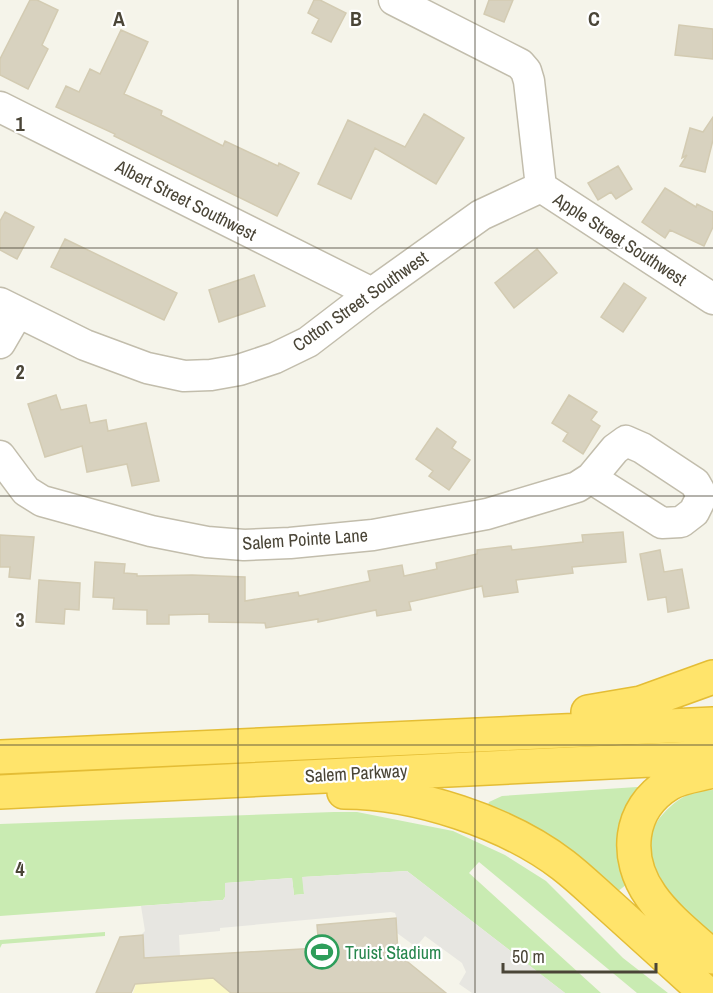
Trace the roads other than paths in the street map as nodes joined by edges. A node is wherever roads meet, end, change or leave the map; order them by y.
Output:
1 (394, 0) edge
2 (0, 107) edge
3 (540, 187) junction
4 (372, 293) junction
5 (713, 299) edge
6 (9, 308) edge
7 (0, 343) edge
8 (0, 456) edge
9 (591, 478) dead end
10 (713, 677) edge
11 (713, 724) edge
12 (405, 738) junction
13 (0, 757) edge
14 (713, 757) edge
15 (713, 771) edge
16 (211, 780) junction
17 (0, 792) edge
18 (713, 957) edge
19 (706, 993) edge

1 - 3 street, Apple Street Southwest
2 - 4 street, Albert Street Southwest
3 - 4 street, Cotton Street Southwest
3 - 5 street, Apple Street Southwest
4 - 6 street, Cotton Street Southwest
6 - 7 street
8 - 9 street, Salem Pointe Lane
10 - 12 highway
11 - 12 highway, Salem Parkway
12 - 13 highway, Salem Parkway
14 - 16 highway, Salem Parkway
15 - 18 highway
16 - 17 highway, Salem Parkway
16 - 19 highway

